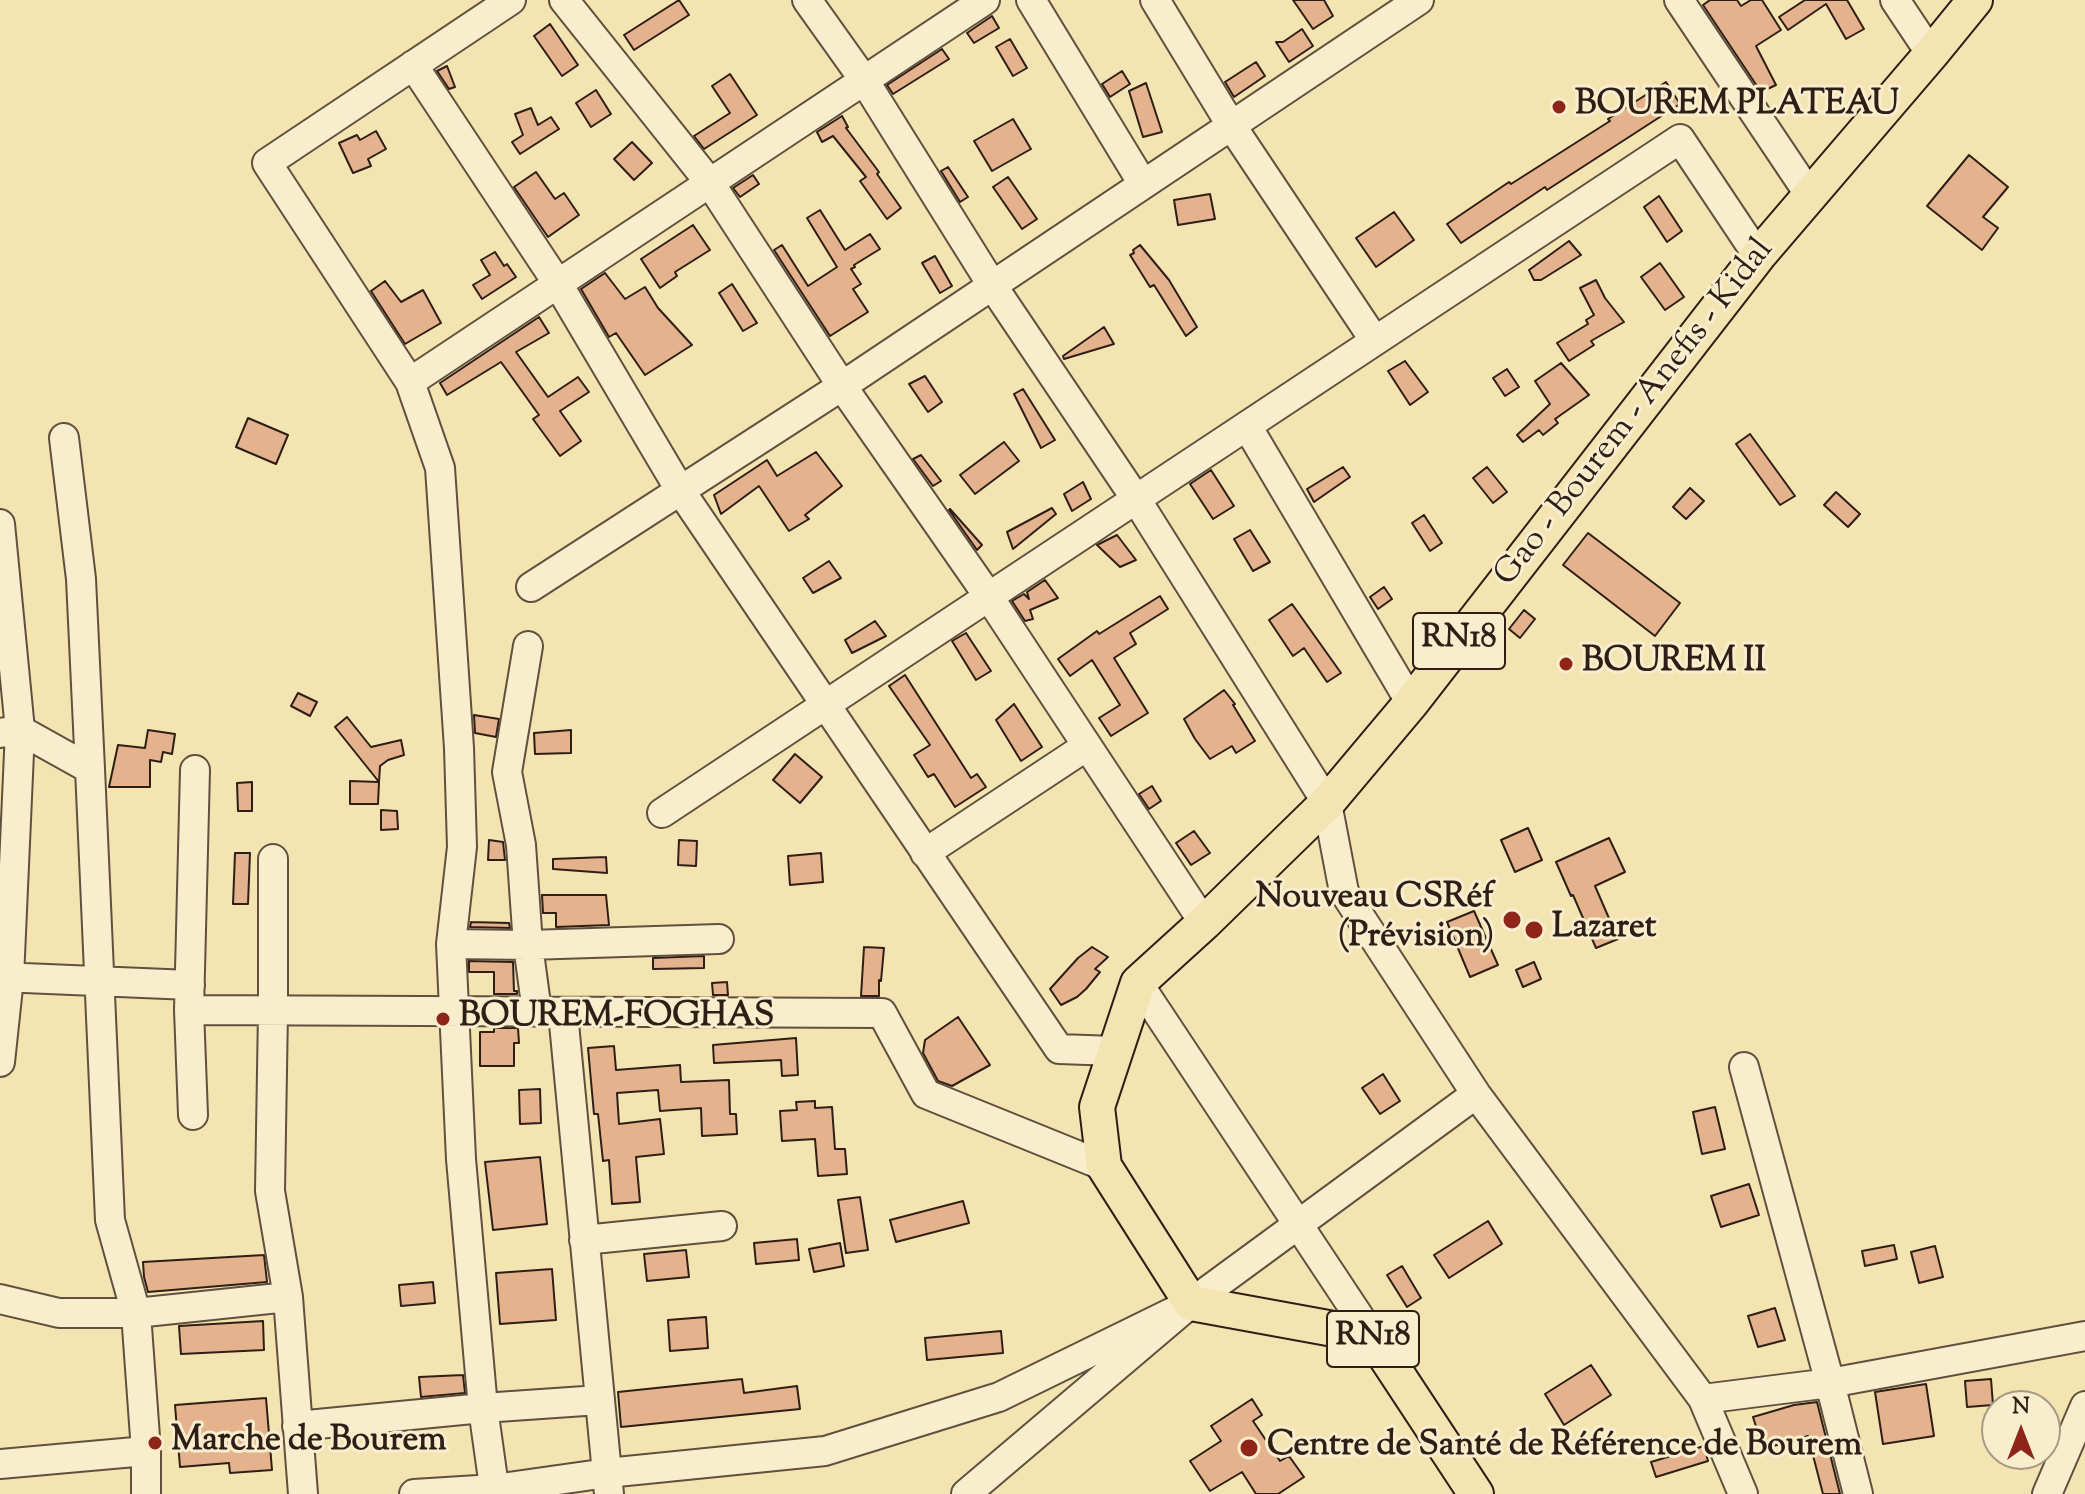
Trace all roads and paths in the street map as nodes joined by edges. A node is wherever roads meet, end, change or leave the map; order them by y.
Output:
1 (511, 0) edge
2 (564, 0) edge
3 (807, 0) edge
4 (985, 0) edge
5 (1031, 0) edge
6 (1155, 0) edge
7 (1419, 0) edge
8 (1679, 0) edge
9 (1895, 0) edge
10 (1975, 0) edge
11 (1931, 54) junction
12 (413, 65) junction
13 (864, 80) junction
14 (1231, 125) junction
15 (710, 183) junction
16 (1143, 184) junction
17 (1809, 194) junction
18 (1758, 256) junction
19 (558, 284) junction
20 (992, 285) junction
21 (1375, 341) junction
22 (410, 382) junction
23 (842, 386) junction
24 (1247, 426) junction
25 (64, 438) dead end
26 (680, 490) junction
27 (1136, 499) junction
28 (0, 524) edge
29 (531, 587) dead end
30 (989, 597) junction
31 (528, 646) dead end
32 (1411, 703) junction
33 (826, 704) junction
34 (10, 731) edge
35 (1087, 746) junction
36 (90, 769) junction
37 (195, 770) dead end
38 (1327, 803) junction
39 (662, 813) dead end
40 (925, 853) junction
41 (273, 859) dead end
42 (1204, 923) junction
43 (719, 939) dead end
44 (451, 944) junction
45 (528, 945) junction
46 (4, 978) edge
47 (99, 982) junction
48 (1138, 983) junction
49 (190, 998) junction
50 (273, 1011) junction
51 (454, 1011) junction
52 (550, 1012) junction
53 (1115, 1051) junction
54 (0, 1062) edge
55 (1744, 1067) dead end
56 (1476, 1094) junction
57 (193, 1115) dead end
58 (1104, 1166) junction
59 (1298, 1224) junction
60 (722, 1226) dead end
61 (584, 1240) junction
62 (288, 1297) junction
63 (0, 1299) edge
64 (1191, 1303) junction
65 (136, 1313) junction
66 (1372, 1336) junction
67 (2085, 1336) edge
68 (1830, 1383) junction
69 (1703, 1399) junction
70 (599, 1400) junction
71 (2085, 1406) edge
72 (483, 1408) junction
73 (297, 1426) junction
74 (146, 1451) junction
75 (0, 1464) edge
76 (608, 1484) edge
77 (495, 1491) edge
78 (146, 1494) edge
79 (303, 1494) edge
80 (414, 1494) edge
81 (966, 1494) edge
82 (1476, 1494) edge
83 (1743, 1494) edge
84 (1858, 1494) edge
85 (2047, 1494) edge

1 - 12 street
2 - 15 street
3 - 13 street
4 - 13 street
5 - 16 street
6 - 14 street
7 - 14 street
8 - 17 street
9 - 11 street
10 - 11 main road, Gao - Bourem - Anefis - Kidal / RN18
11 - 17 main road, Gao - Bourem - Anefis - Kidal / RN18
12 - 19 street
12 - 22 street
13 - 15 street
13 - 20 street
14 - 16 street
14 - 21 street
15 - 19 street
15 - 23 street
16 - 20 street
17 - 18 main road, Gao - Bourem - Anefis - Kidal / RN18
18 - 21 street
18 - 32 main road, Gao - Bourem - Anefis - Kidal / RN18
19 - 22 street
19 - 26 street
20 - 23 street
20 - 27 street
21 - 24 street
22 - 44 street
23 - 26 street
23 - 30 street
24 - 27 street
24 - 32 street
25 - 36 street
26 - 29 street
26 - 33 street
27 - 30 street
27 - 38 street
28 - 34 street
30 - 33 street
30 - 35 street
31 - 45 street
32 - 38 main road, Gao - Bourem - Anefis - Kidal / RN18
33 - 39 street
33 - 40 street
34 - 36 street
34 - 46 street
35 - 40 street
35 - 42 street
36 - 47 street
37 - 49 street
38 - 42 main road, Gao - Bourem - Anefis - Kidal / RN18
38 - 56 street
40 - 53 street
41 - 50 street
42 - 48 main road, Gao - Bourem - Anefis - Kidal / RN18
43 - 45 street
44 - 45 street
44 - 51 street
45 - 52 street
46 - 47 street
46 - 54 street
47 - 49 street
47 - 65 street
48 - 53 main road, Gao - Bourem - Anefis - Kidal / RN18
48 - 59 street
49 - 50 street
49 - 57 street
50 - 51 street
50 - 62 street
51 - 52 street
51 - 72 street
52 - 58 street
52 - 61 street
53 - 58 main road, Gao - Bourem - Anefis - Kidal / RN18
55 - 68 street
56 - 59 street
56 - 69 street
58 - 64 main road, Gao - Bourem - Anefis - Kidal / RN18
59 - 64 street
59 - 66 street
60 - 61 street
61 - 70 street
62 - 65 street
62 - 73 street
63 - 65 street
64 - 66 main road, RN18
64 - 76 street
64 - 81 street
65 - 74 street
66 - 82 main road, RN18
67 - 68 street
68 - 69 street
68 - 84 street
69 - 83 street
70 - 72 street
70 - 76 street
71 - 85 street
72 - 73 street
72 - 77 street
73 - 79 street
74 - 75 street
74 - 78 street
76 - 77 street
77 - 80 street

